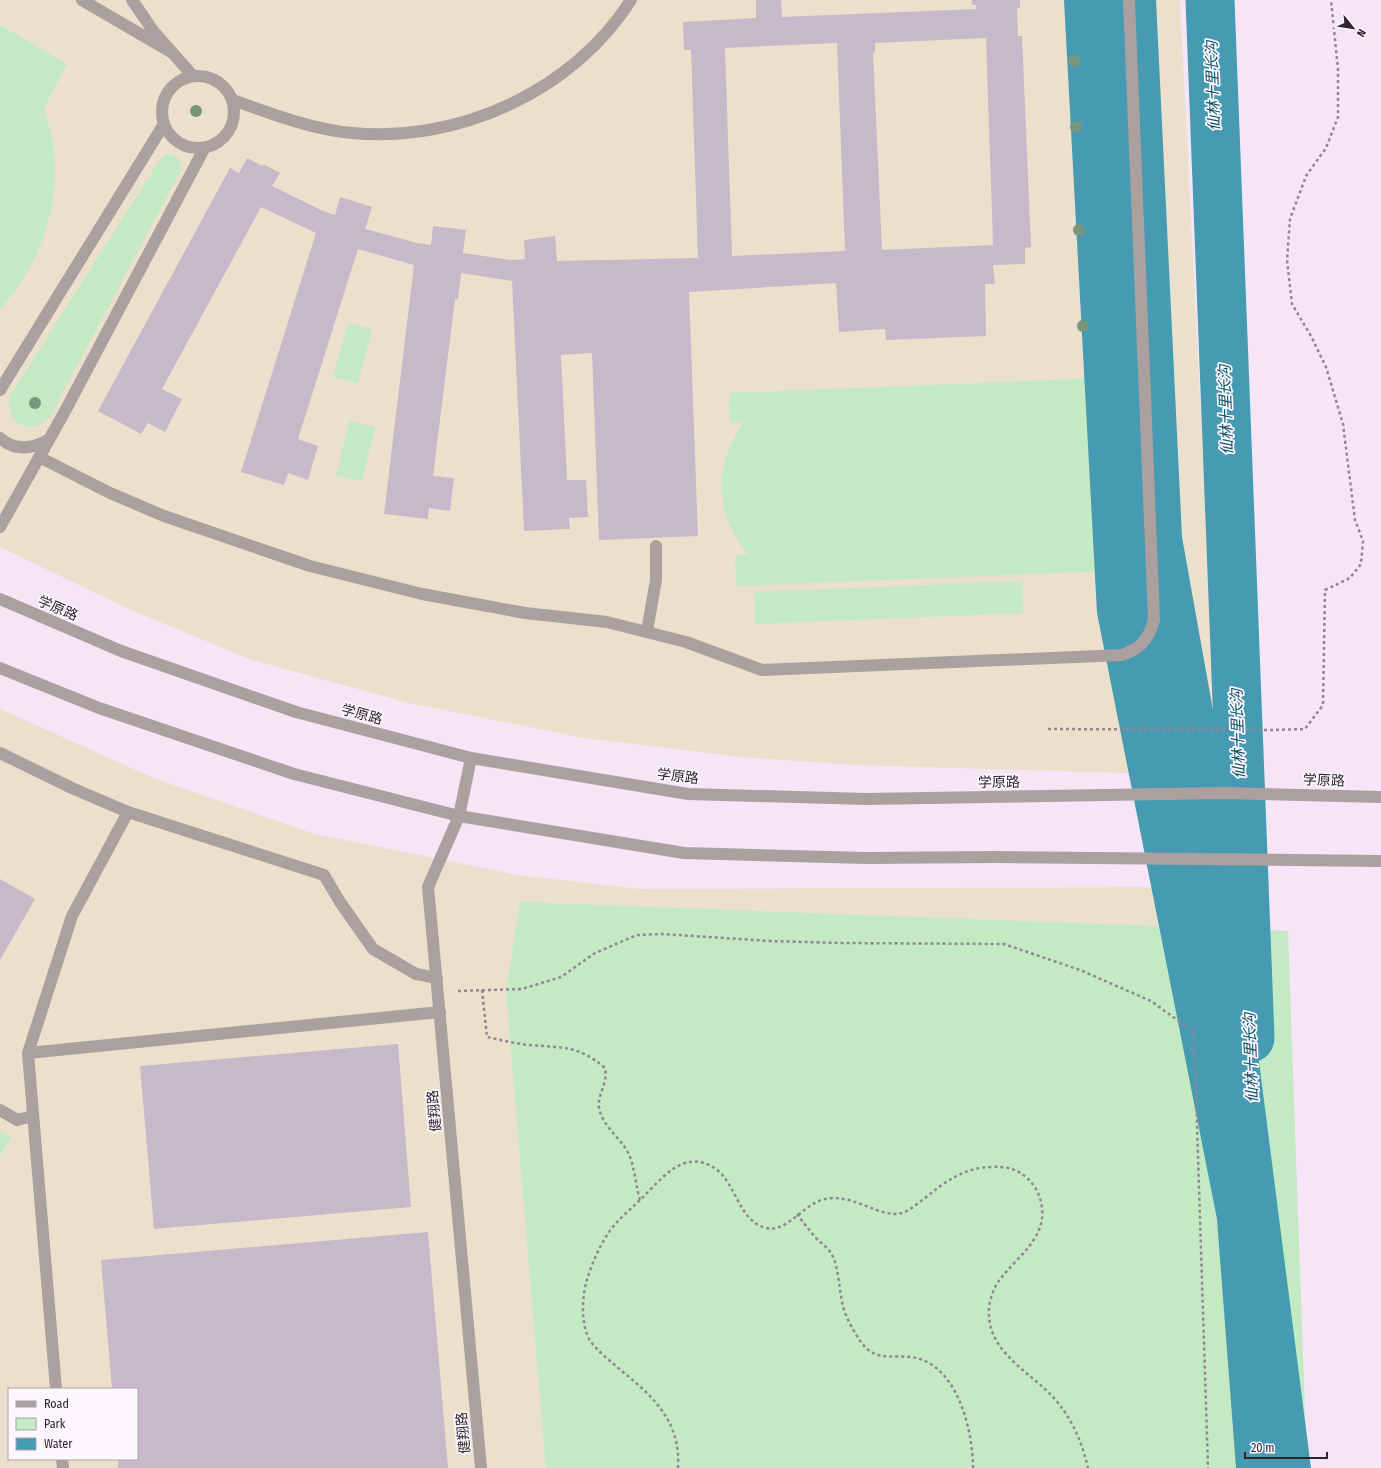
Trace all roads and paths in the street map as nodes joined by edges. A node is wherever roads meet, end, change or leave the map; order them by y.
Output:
1 (82, 0) edge
2 (132, 0) edge
3 (631, 0) edge
4 (1128, 0) edge
5 (1330, 0) edge
6 (171, 52) junction
7 (193, 76) junction
8 (233, 100) junction
9 (164, 124) junction
10 (204, 149) junction
11 (0, 390) edge
12 (0, 438) edge
13 (48, 440) junction
14 (39, 457) junction
15 (0, 527) edge
16 (656, 546) dead end
17 (0, 599) edge
18 (647, 631) junction
19 (0, 668) edge
20 (1048, 728) dead end
21 (0, 753) edge
22 (471, 758) junction
23 (1381, 797) edge
24 (128, 812) junction
25 (459, 816) junction
26 (1381, 861) edge
27 (437, 978) junction
28 (482, 990) junction
29 (438, 991) junction
30 (440, 1012) junction
31 (28, 1053) junction
32 (0, 1110) edge
33 (33, 1116) junction
34 (640, 1200) junction
35 (797, 1214) junction
36 (56, 1388) edge
37 (481, 1468) edge
38 (678, 1468) edge
39 (973, 1468) edge
40 (1088, 1468) edge
41 (1208, 1468) edge

1 - 6 street
2 - 6 street
3 - 8 street
4 - 18 street
5 - 20 path
6 - 7 street
7 - 8 street
7 - 9 street
8 - 10 street
9 - 10 street
9 - 11 street
10 - 13 street
12 - 13 street
13 - 14 street
14 - 15 street
14 - 18 street
16 - 18 street
17 - 22 street, 学原路
19 - 25 street
21 - 24 street
22 - 23 street, 学原路
22 - 25 street, 健翔路
24 - 27 street
24 - 31 street
25 - 26 street
25 - 27 street, 健翔路
27 - 29 street, 健翔路
28 - 29 path
28 - 34 path
28 - 41 path
29 - 30 street, 健翔路
30 - 31 street
30 - 37 street, 健翔路
31 - 33 street
32 - 33 street
33 - 36 street
34 - 35 path
34 - 38 path
35 - 39 path
35 - 40 path

